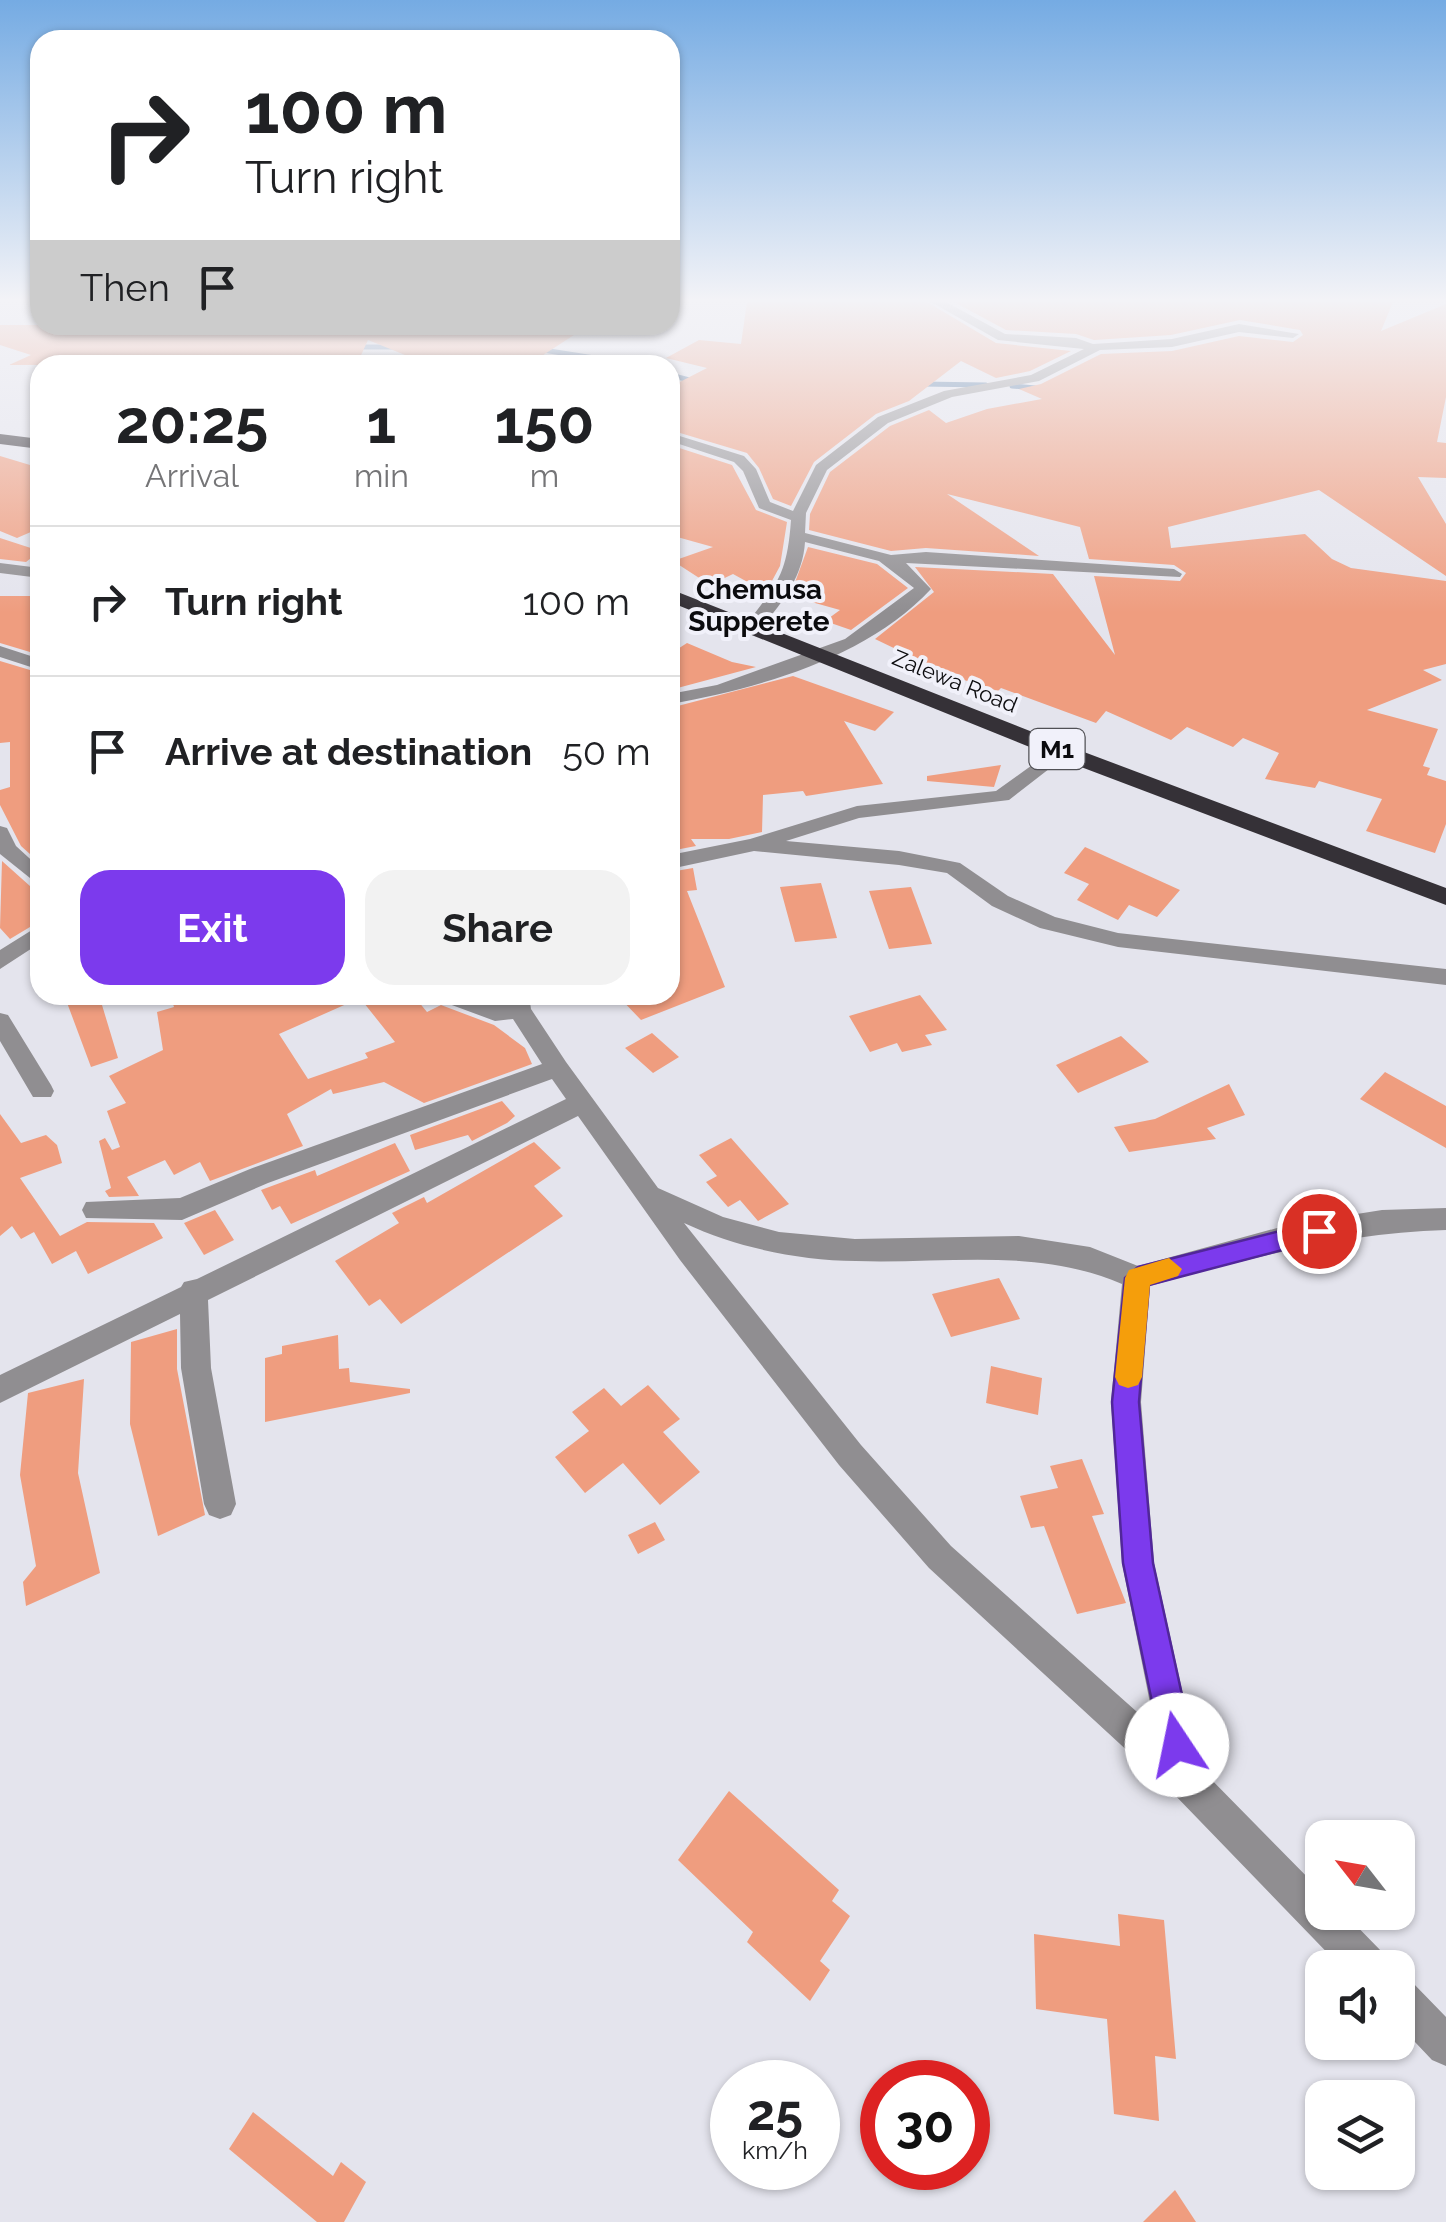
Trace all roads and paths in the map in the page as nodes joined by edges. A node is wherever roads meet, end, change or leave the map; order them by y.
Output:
1 (919, 406) edge
2 (0, 439) edge
3 (680, 440) edge
4 (30, 443) edge
5 (799, 527) junction
6 (892, 559) junction
7 (0, 568) edge
8 (30, 572) edge
9 (1174, 574) dead end
10 (680, 600) edge
11 (752, 627) junction
12 (0, 652) edge
13 (823, 654) junction
14 (30, 661) edge
15 (680, 697) edge
16 (1060, 751) junction
17 (0, 832) edge
18 (754, 845) junction
19 (680, 860) edge
20 (30, 870) edge
21 (1446, 897) edge
22 (30, 940) edge
23 (0, 962) edge
24 (1446, 977) edge
25 (475, 1005) edge
26 (512, 1005) edge
27 (520, 1005) edge
28 (0, 1021) edge
29 (558, 1068) junction
30 (42, 1091) dead end
31 (583, 1102) junction
32 (650, 1195) junction
33 (94, 1210) dead end
34 (1446, 1219) edge
35 (1138, 1278) junction
36 (194, 1290) junction
37 (0, 1390) edge
38 (220, 1504) dead end
39 (1183, 1777) junction
40 (1352, 1950) edge
41 (1415, 2014) edge
42 (1446, 2046) edge

1 - 5 street
2 - 4 highway
3 - 5 street
5 - 6 street
5 - 11 street
6 - 9 street
6 - 13 street
7 - 8 street
10 - 11 highway, Zalewa Road / M1
11 - 13 highway, Zalewa Road / M1
12 - 14 street
13 - 15 street
13 - 16 highway, Zalewa Road / M1
16 - 18 street
16 - 21 highway, Zalewa Road / M1
17 - 20 street
18 - 19 street
18 - 24 street
22 - 23 street
25 - 26 street
27 - 29 street
28 - 30 street
29 - 31 street
29 - 33 street
31 - 32 street
31 - 36 street
32 - 35 street
32 - 39 street
34 - 35 street
35 - 39 street
36 - 37 street
36 - 38 street
39 - 40 street
41 - 42 street

